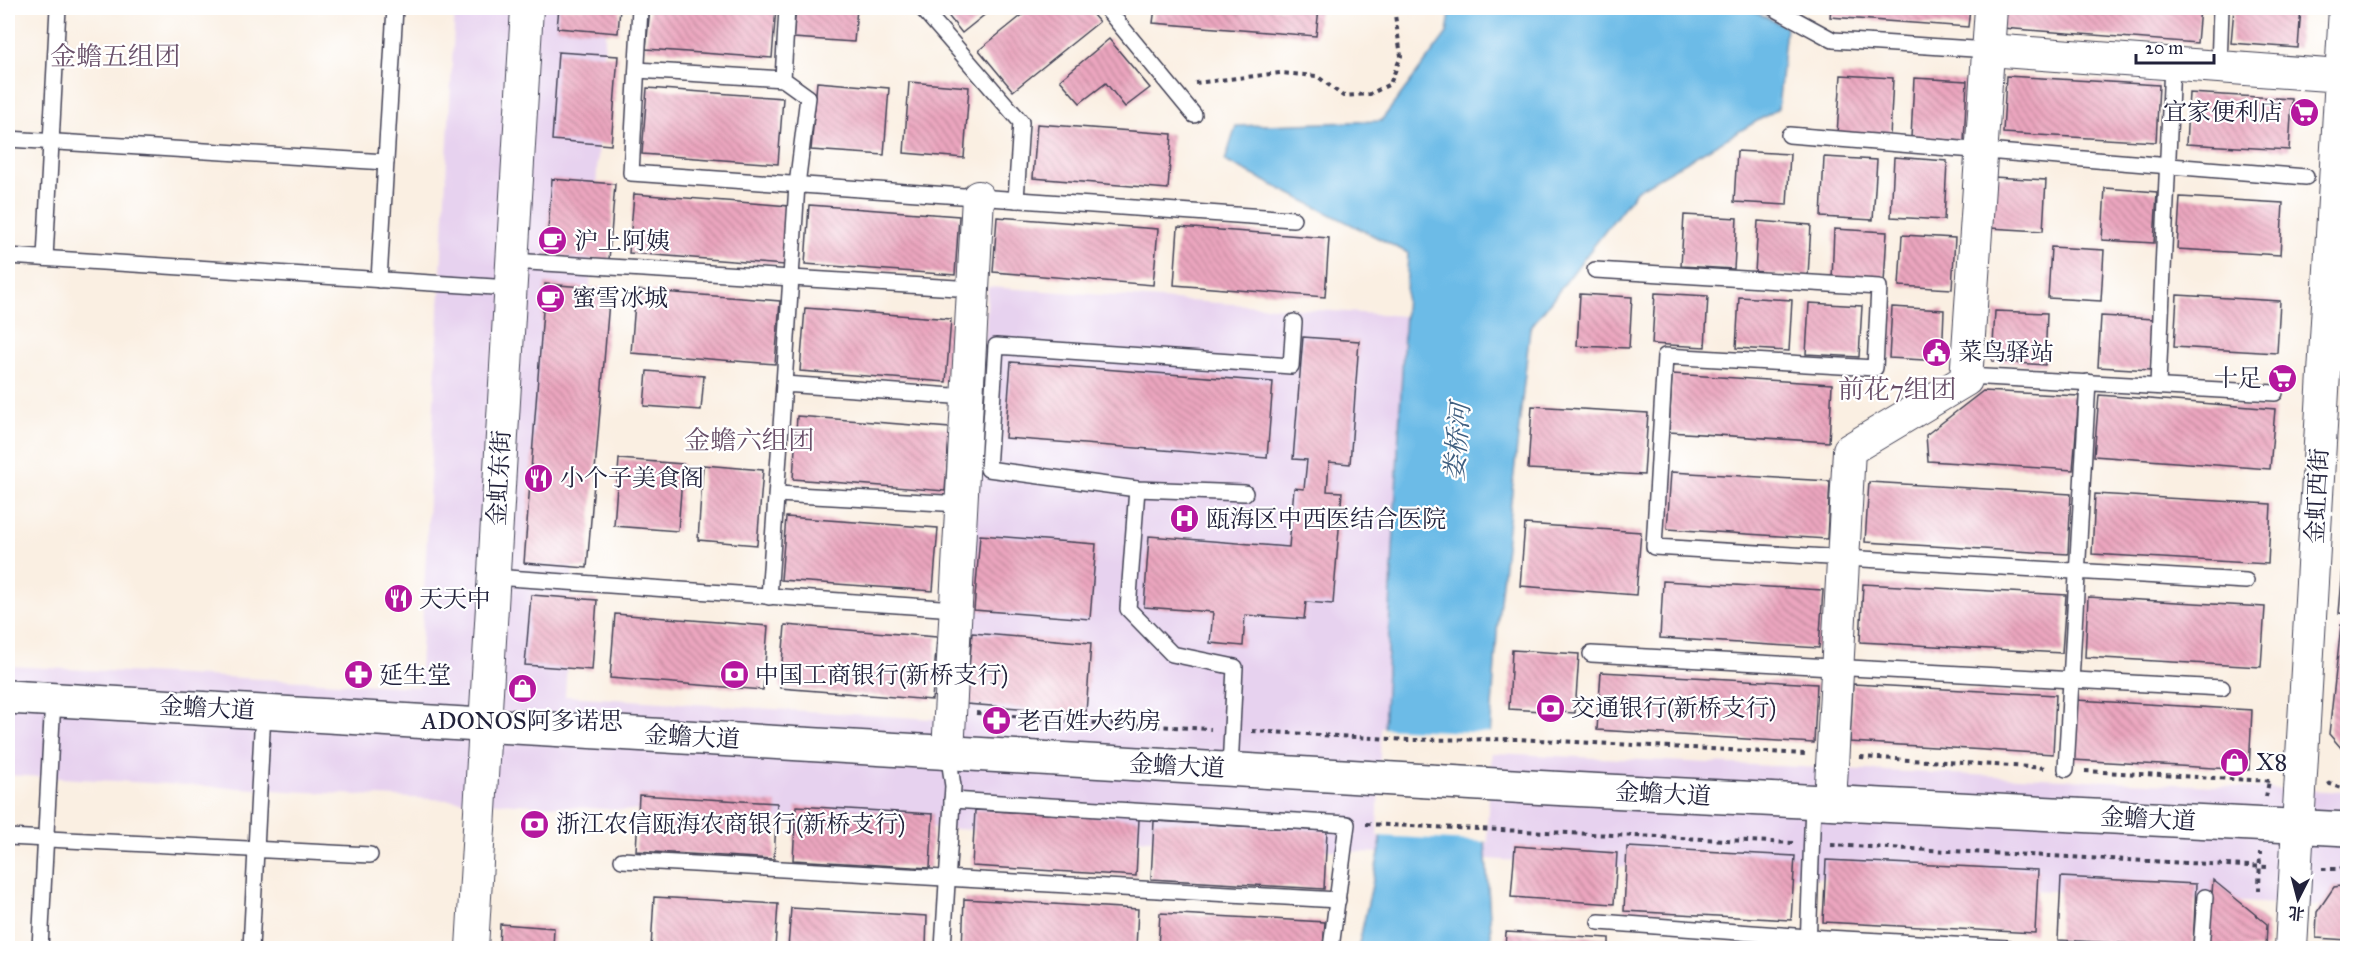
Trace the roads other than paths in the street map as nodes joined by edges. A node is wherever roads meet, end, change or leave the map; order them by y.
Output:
1 (58, 8) edge
2 (395, 8) edge
3 (527, 8) edge
4 (640, 8) edge
5 (788, 8) edge
6 (922, 8) edge
7 (1106, 8) edge
8 (1774, 8) edge
9 (1991, 8) edge
10 (2221, 8) edge
11 (2345, 8) edge
12 (1989, 50) junction
13 (2172, 64) junction
14 (2219, 67) junction
15 (637, 70) junction
16 (2341, 76) junction
17 (783, 79) junction
18 (1194, 116) dead end
19 (1789, 135) dead end
20 (8, 139) edge
21 (51, 142) junction
22 (1982, 150) junction
23 (386, 162) junction
24 (2168, 164) junction
25 (2306, 177) dead end
26 (797, 185) junction
27 (978, 197) junction
28 (1016, 200) junction
29 (1293, 219) dead end
30 (8, 256) edge
31 (45, 258) junction
32 (1595, 270) dead end
33 (511, 274) junction
34 (791, 278) junction
35 (379, 280) junction
36 (973, 289) junction
37 (1294, 322) dead end
38 (1967, 376) junction
39 (2088, 382) junction
40 (784, 384) junction
41 (2158, 385) junction
42 (2275, 393) dead end
43 (967, 397) junction
44 (1137, 489) junction
45 (1245, 493) dead end
46 (777, 494) junction
47 (961, 504) junction
48 (1843, 557) junction
49 (2077, 572) junction
50 (494, 577) junction
51 (2246, 581) dead end
52 (770, 597) junction
53 (955, 609) junction
54 (1591, 654) dead end
55 (1837, 667) junction
56 (2071, 680) junction
57 (2222, 688) dead end
58 (8, 697) edge
59 (53, 699) junction
60 (263, 712) junction
61 (485, 725) junction
62 (948, 752) junction
63 (1230, 769) junction
64 (2066, 770) road end
65 (952, 800) junction
66 (1821, 802) junction
67 (2298, 826) junction
68 (2348, 829) edge
69 (8, 837) edge
70 (46, 841) junction
71 (256, 850) junction
72 (370, 855) dead end
73 (622, 860) dead end
74 (947, 877) junction
75 (2205, 897) dead end
76 (1338, 900) junction
77 (1599, 922) dead end
78 (1808, 943) edge
79 (40, 948) edge
80 (251, 948) edge
81 (472, 948) edge
82 (943, 948) edge
83 (1331, 948) edge
84 (2007, 948) edge
85 (2201, 948) edge
86 (2291, 948) edge

1 - 21 lane
2 - 23 lane
3 - 33 street, 金虹东街
4 - 15 lane
5 - 17 lane
6 - 28 lane
7 - 18 lane
8 - 12 lane
9 - 12 street
10 - 14 lane
11 - 16 street, 金虹西街
12 - 13 street
12 - 22 street
13 - 14 street
13 - 24 lane
14 - 16 street
15 - 17 lane
15 - 26 lane
16 - 67 street, 金虹西街
17 - 26 lane
19 - 22 lane
20 - 21 lane
21 - 23 lane
21 - 31 lane
22 - 24 lane
22 - 38 street
23 - 35 lane
24 - 25 lane
24 - 41 lane
26 - 27 lane
26 - 34 lane
27 - 28 lane
27 - 36 street
28 - 29 lane
30 - 31 lane
31 - 35 lane
32 - 48 lane
33 - 34 lane
33 - 35 lane
33 - 50 street, 金虹东街
34 - 36 lane
34 - 40 lane
36 - 43 street
37 - 44 lane
38 - 39 lane
38 - 48 street
39 - 41 lane
39 - 49 lane
40 - 43 lane
40 - 46 lane
41 - 42 lane
43 - 47 street
44 - 45 lane
44 - 63 lane
46 - 47 lane
46 - 52 lane
47 - 53 street
48 - 49 lane
48 - 55 street
49 - 51 lane
49 - 56 lane
50 - 52 lane
50 - 61 street, 金虹东街
52 - 53 lane
53 - 62 street
54 - 55 lane
55 - 56 lane
55 - 66 street
56 - 57 lane
56 - 64 lane
58 - 59 street, 金蟾大道
59 - 60 street, 金蟾大道
59 - 70 lane
60 - 61 street, 金蟾大道
60 - 71 lane
61 - 62 street, 金蟾大道
61 - 81 street, 金虹东街
62 - 63 street, 金蟾大道
62 - 65 lane
63 - 66 street, 金蟾大道
65 - 74 lane
65 - 76 lane
66 - 67 street, 金蟾大道
66 - 78 lane
67 - 68 street, 金蟾大道
67 - 86 street, 金虹西街
69 - 70 lane
70 - 71 lane
70 - 79 lane
71 - 72 lane
71 - 80 lane
73 - 74 lane
74 - 76 lane
74 - 82 lane
75 - 85 lane
76 - 83 lane
77 - 78 lane
78 - 84 lane

